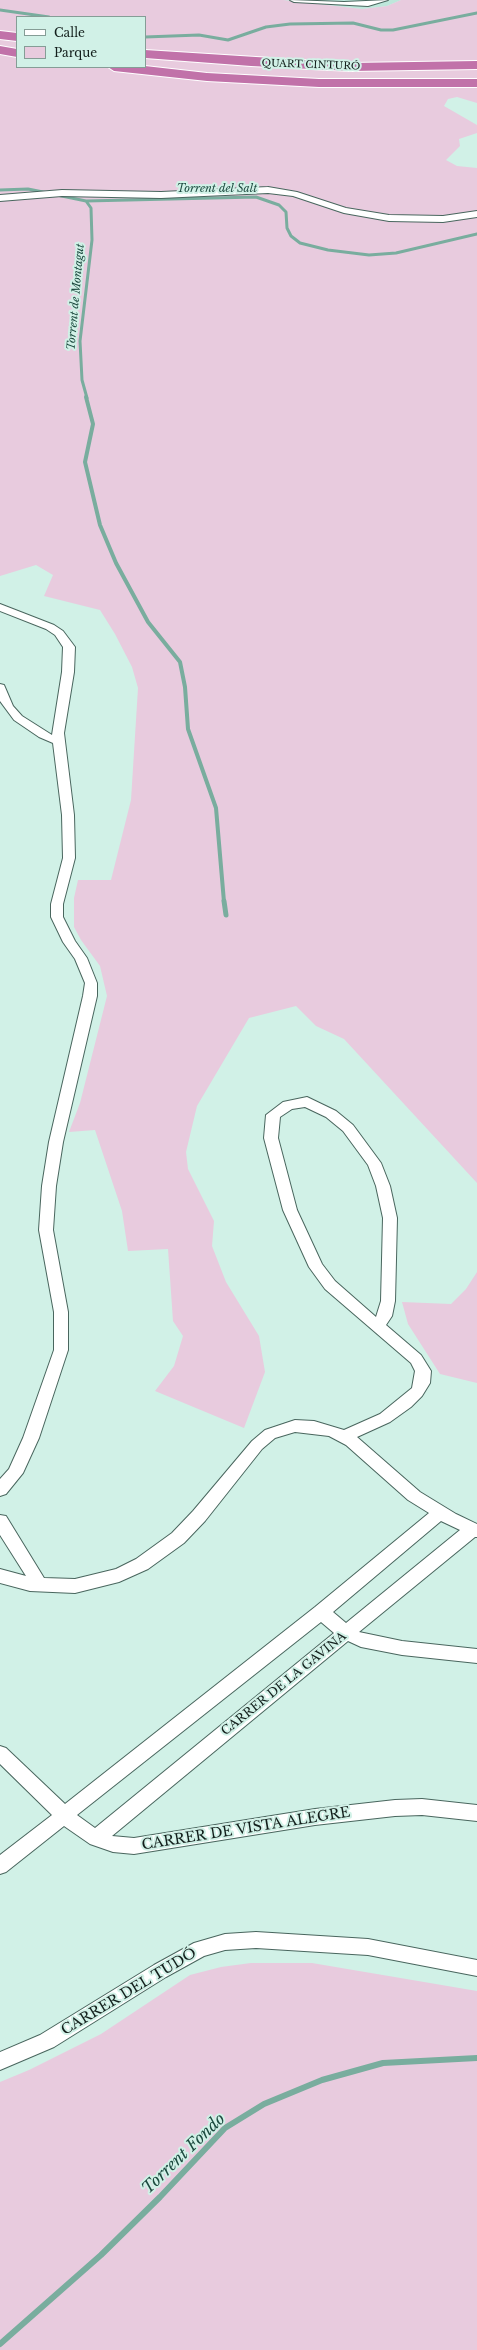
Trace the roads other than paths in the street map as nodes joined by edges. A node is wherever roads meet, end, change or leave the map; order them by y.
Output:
1 (294, 0) edge
2 (384, 0) edge
3 (0, 35) edge
4 (16, 37) edge
5 (0, 44) edge
6 (16, 47) edge
7 (0, 50) edge
8 (16, 53) edge
9 (146, 54) edge
10 (477, 55) edge
11 (146, 63) edge
12 (312, 65) junction
13 (477, 65) edge
14 (123, 68) edge
15 (477, 74) edge
16 (477, 83) edge
17 (0, 198) edge
18 (477, 214) edge
19 (0, 607) edge
20 (0, 687) edge
21 (58, 741) junction
22 (377, 1326) junction
23 (342, 1437) junction
24 (0, 1490) edge
25 (440, 1513) junction
26 (0, 1521) edge
27 (475, 1530) edge
28 (0, 1576) edge
29 (40, 1585) junction
30 (321, 1612) junction
31 (346, 1633) junction
32 (477, 1656) edge
33 (0, 1753) edge
34 (477, 1812) edge
35 (64, 1815) junction
36 (96, 1838) junction
37 (0, 1866) edge
38 (477, 1968) edge
39 (0, 2061) edge

1 - 2 street
3 - 4 highway
5 - 6 highway
7 - 8 highway
9 - 12 highway, QUART CINTURÓ
10 - 12 highway
11 - 15 highway, QUART CINTURÓ
12 - 13 highway, QUART CINTURÓ
14 - 16 highway
17 - 18 street
19 - 21 street
20 - 21 street
21 - 24 street
22 - 22 street
22 - 23 street
23 - 25 street
23 - 29 street
25 - 27 street
25 - 30 street
26 - 29 street
27 - 31 street, CARRER DE LA GAVINA
28 - 29 street
30 - 31 street
30 - 35 street
31 - 32 street
31 - 36 street, CARRER DE LA GAVINA
33 - 35 street, CARRER DE VISTA ALEGRE
34 - 36 street, CARRER DE VISTA ALEGRE
35 - 36 street, CARRER DE VISTA ALEGRE
35 - 37 street
38 - 39 street, CARRER DEL TUDÓ

